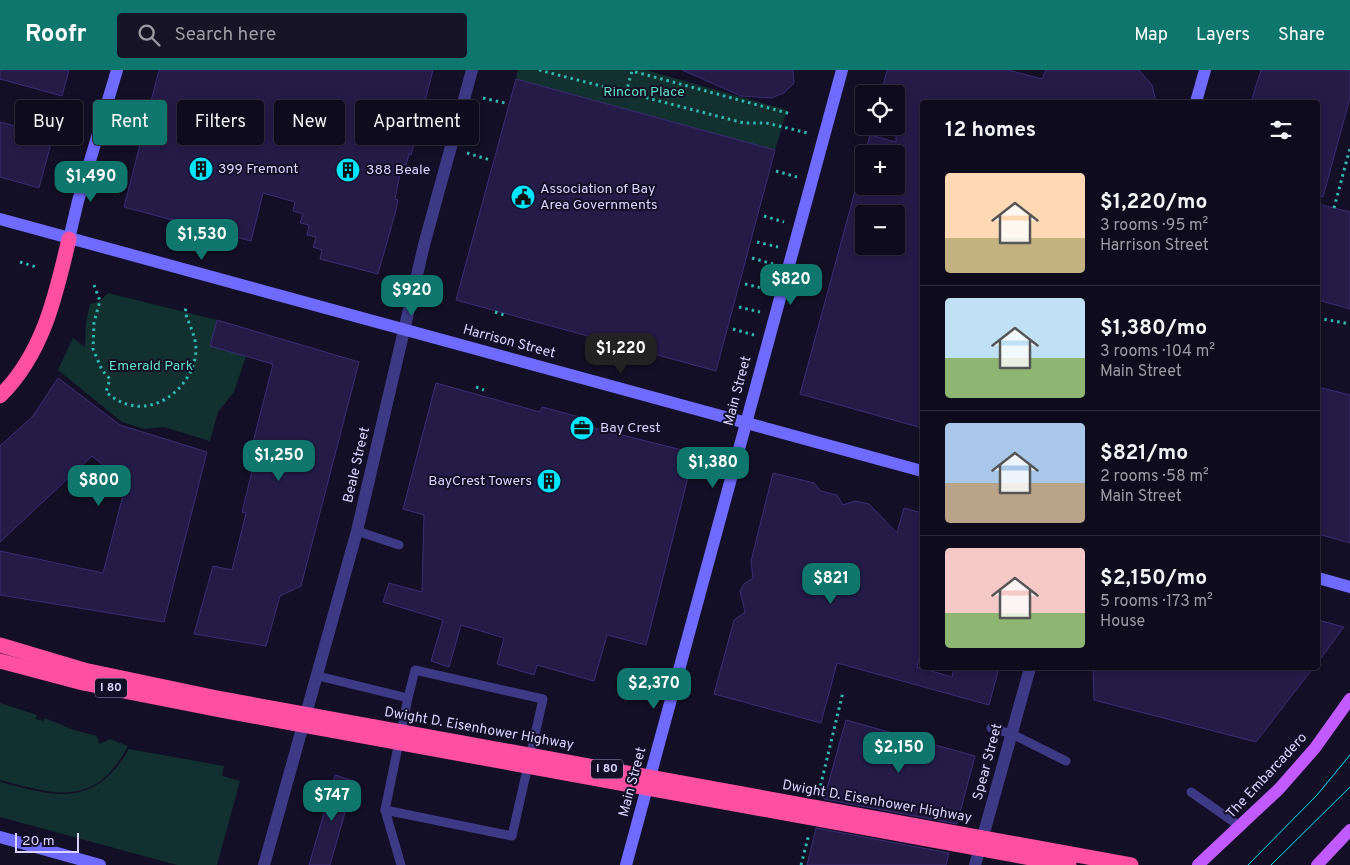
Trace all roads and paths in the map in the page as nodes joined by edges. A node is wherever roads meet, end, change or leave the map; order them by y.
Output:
1 (117, 70) edge
2 (472, 70) edge
3 (539, 70) edge
4 (842, 70) edge
5 (1205, 70) edge
6 (626, 93) junction
7 (484, 98) dead end
8 (1197, 100) edge
9 (505, 103) dead end
10 (791, 114) dead end
11 (809, 133) dead end
12 (450, 148) junction
13 (1350, 148) edge
14 (490, 160) dead end
15 (776, 172) dead end
16 (797, 177) dead end
17 (1334, 208) dead end
18 (764, 216) dead end
19 (0, 219) edge
20 (785, 222) dead end
21 (69, 238) junction
22 (757, 242) dead end
23 (778, 247) dead end
24 (752, 258) dead end
25 (20, 262) dead end
26 (773, 264) dead end
27 (36, 267) dead end
28 (745, 284) dead end
29 (94, 285) dead end
30 (766, 289) dead end
31 (739, 307) dead end
32 (186, 308) dead end
33 (495, 312) dead end
34 (760, 312) dead end
35 (504, 315) dead end
36 (1320, 318) edge
37 (1350, 324) edge
38 (733, 329) dead end
39 (754, 335) dead end
40 (476, 387) dead end
41 (484, 390) dead end
42 (0, 396) edge
43 (745, 423) junction
44 (920, 471) edge
45 (357, 531) junction
46 (399, 545) dead end
47 (1320, 579) edge
48 (1350, 587) edge
49 (0, 645) edge
50 (1, 661) edge
51 (1029, 670) edge
52 (318, 676) junction
53 (844, 692) dead end
54 (408, 698) junction
55 (1350, 699) edge
56 (991, 728) dead end
57 (1012, 734) junction
58 (1066, 761) dead end
59 (1191, 792) dead end
60 (818, 795) dead end
61 (385, 810) junction
62 (1241, 827) junction
63 (1350, 830) edge
64 (809, 833) dead end
65 (0, 837) edge
66 (100, 865) edge
67 (264, 865) edge
68 (401, 865) edge
69 (626, 865) edge
70 (801, 865) edge
71 (975, 865) edge
72 (1069, 865) edge
73 (1131, 865) edge
74 (1198, 865) edge
75 (1317, 865) edge

1 - 21 main road
2 - 12 street, Beale Street
3 - 6 path
4 - 43 main road, Main Street
5 - 8 main road
6 - 10 path
6 - 11 path
7 - 9 path
12 - 14 path
12 - 45 street, Beale Street
13 - 17 path
15 - 16 path
18 - 20 path
19 - 21 main road, Harrison Street
21 - 42 highway
21 - 43 main road, Harrison Street
22 - 23 path
24 - 26 path
25 - 27 path
28 - 30 path
29 - 32 path
31 - 34 path
33 - 35 path
36 - 37 path
38 - 39 path
40 - 41 path
43 - 44 main road, Harrison Street
43 - 69 main road, Main Street
45 - 46 lane
45 - 52 street, Beale Street
47 - 48 main road
49 - 73 highway, Dwight D. Eisenhower Highway / I 80
50 - 72 highway, Dwight D. Eisenhower Highway / I 80
51 - 57 street, Spear Street
52 - 54 lane
52 - 67 street, Beale Street
53 - 60 path
54 - 61 lane
54 - 61 lane
55 - 62 main road, The Embarcadero
56 - 57 lane
57 - 58 lane
57 - 71 street, Spear Street
59 - 62 lane
61 - 68 lane
62 - 74 main road, The Embarcadero
63 - 75 main road
64 - 70 path
65 - 66 main road

